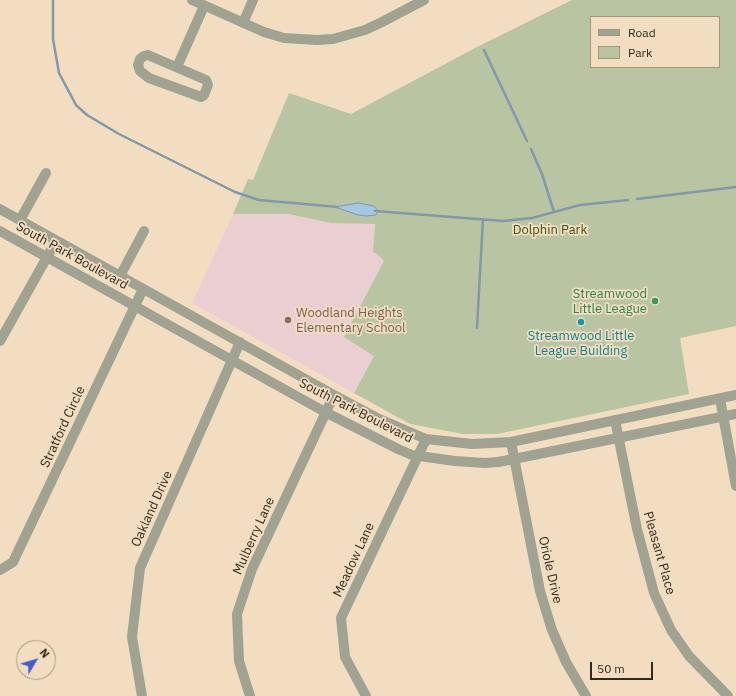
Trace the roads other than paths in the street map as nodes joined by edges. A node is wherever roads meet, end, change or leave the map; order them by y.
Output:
1 (192, 0) edge
2 (253, 0) edge
3 (424, 0) edge
4 (204, 6) junction
5 (243, 23) junction
6 (177, 67) junction
7 (46, 173) dead end
8 (0, 209) edge
9 (20, 220) junction
10 (0, 231) edge
11 (144, 232) dead end
12 (56, 241) junction
13 (47, 256) junction
14 (120, 276) junction
15 (143, 289) junction
16 (135, 305) junction
17 (0, 341) edge
18 (240, 342) junction
19 (232, 360) junction
20 (334, 395) junction
21 (736, 395) edge
22 (720, 399) junction
23 (326, 412) junction
24 (736, 414) edge
25 (723, 417) junction
26 (615, 420) junction
27 (619, 438) junction
28 (426, 439) junction
29 (511, 442) junction
30 (418, 456) junction
31 (514, 459) junction
32 (736, 486) edge
33 (0, 570) edge
34 (142, 696) edge
35 (250, 696) edge
36 (366, 696) edge
37 (586, 696) edge
38 (728, 696) edge

1 - 4 street
2 - 5 street
3 - 5 street
4 - 5 street
4 - 6 street
6 - 6 street
7 - 9 street, South Park Boulevard
8 - 9 street, South Park Boulevard
9 - 12 street, South Park Boulevard
10 - 13 street, South Park Boulevard
11 - 14 street, South Park Boulevard
12 - 13 street
12 - 14 street, South Park Boulevard
13 - 16 street, South Park Boulevard
13 - 17 street
14 - 15 street, South Park Boulevard
15 - 16 street, Stratford Circle
15 - 18 street, South Park Boulevard
16 - 19 street, South Park Boulevard
16 - 33 street, Stratford Circle
18 - 19 street, Oakland Drive
18 - 20 street, South Park Boulevard
19 - 23 street, South Park Boulevard
19 - 34 street, Oakland Drive
20 - 23 street, Mulberry Lane
20 - 28 street, South Park Boulevard
21 - 22 street, South Park Boulevard
22 - 25 street
22 - 26 street, South Park Boulevard
23 - 30 street, South Park Boulevard
23 - 35 street, Mulberry Lane
24 - 25 street, South Park Boulevard
25 - 27 street, South Park Boulevard
25 - 32 street
26 - 27 street, Pleasant Place
26 - 29 street, South Park Boulevard
27 - 31 street, South Park Boulevard
27 - 38 street, Pleasant Place
28 - 29 street, South Park Boulevard
28 - 30 street, Meadow Lane
29 - 31 street, Oriole Drive
30 - 31 street, South Park Boulevard
30 - 36 street, Meadow Lane
31 - 37 street, Oriole Drive

